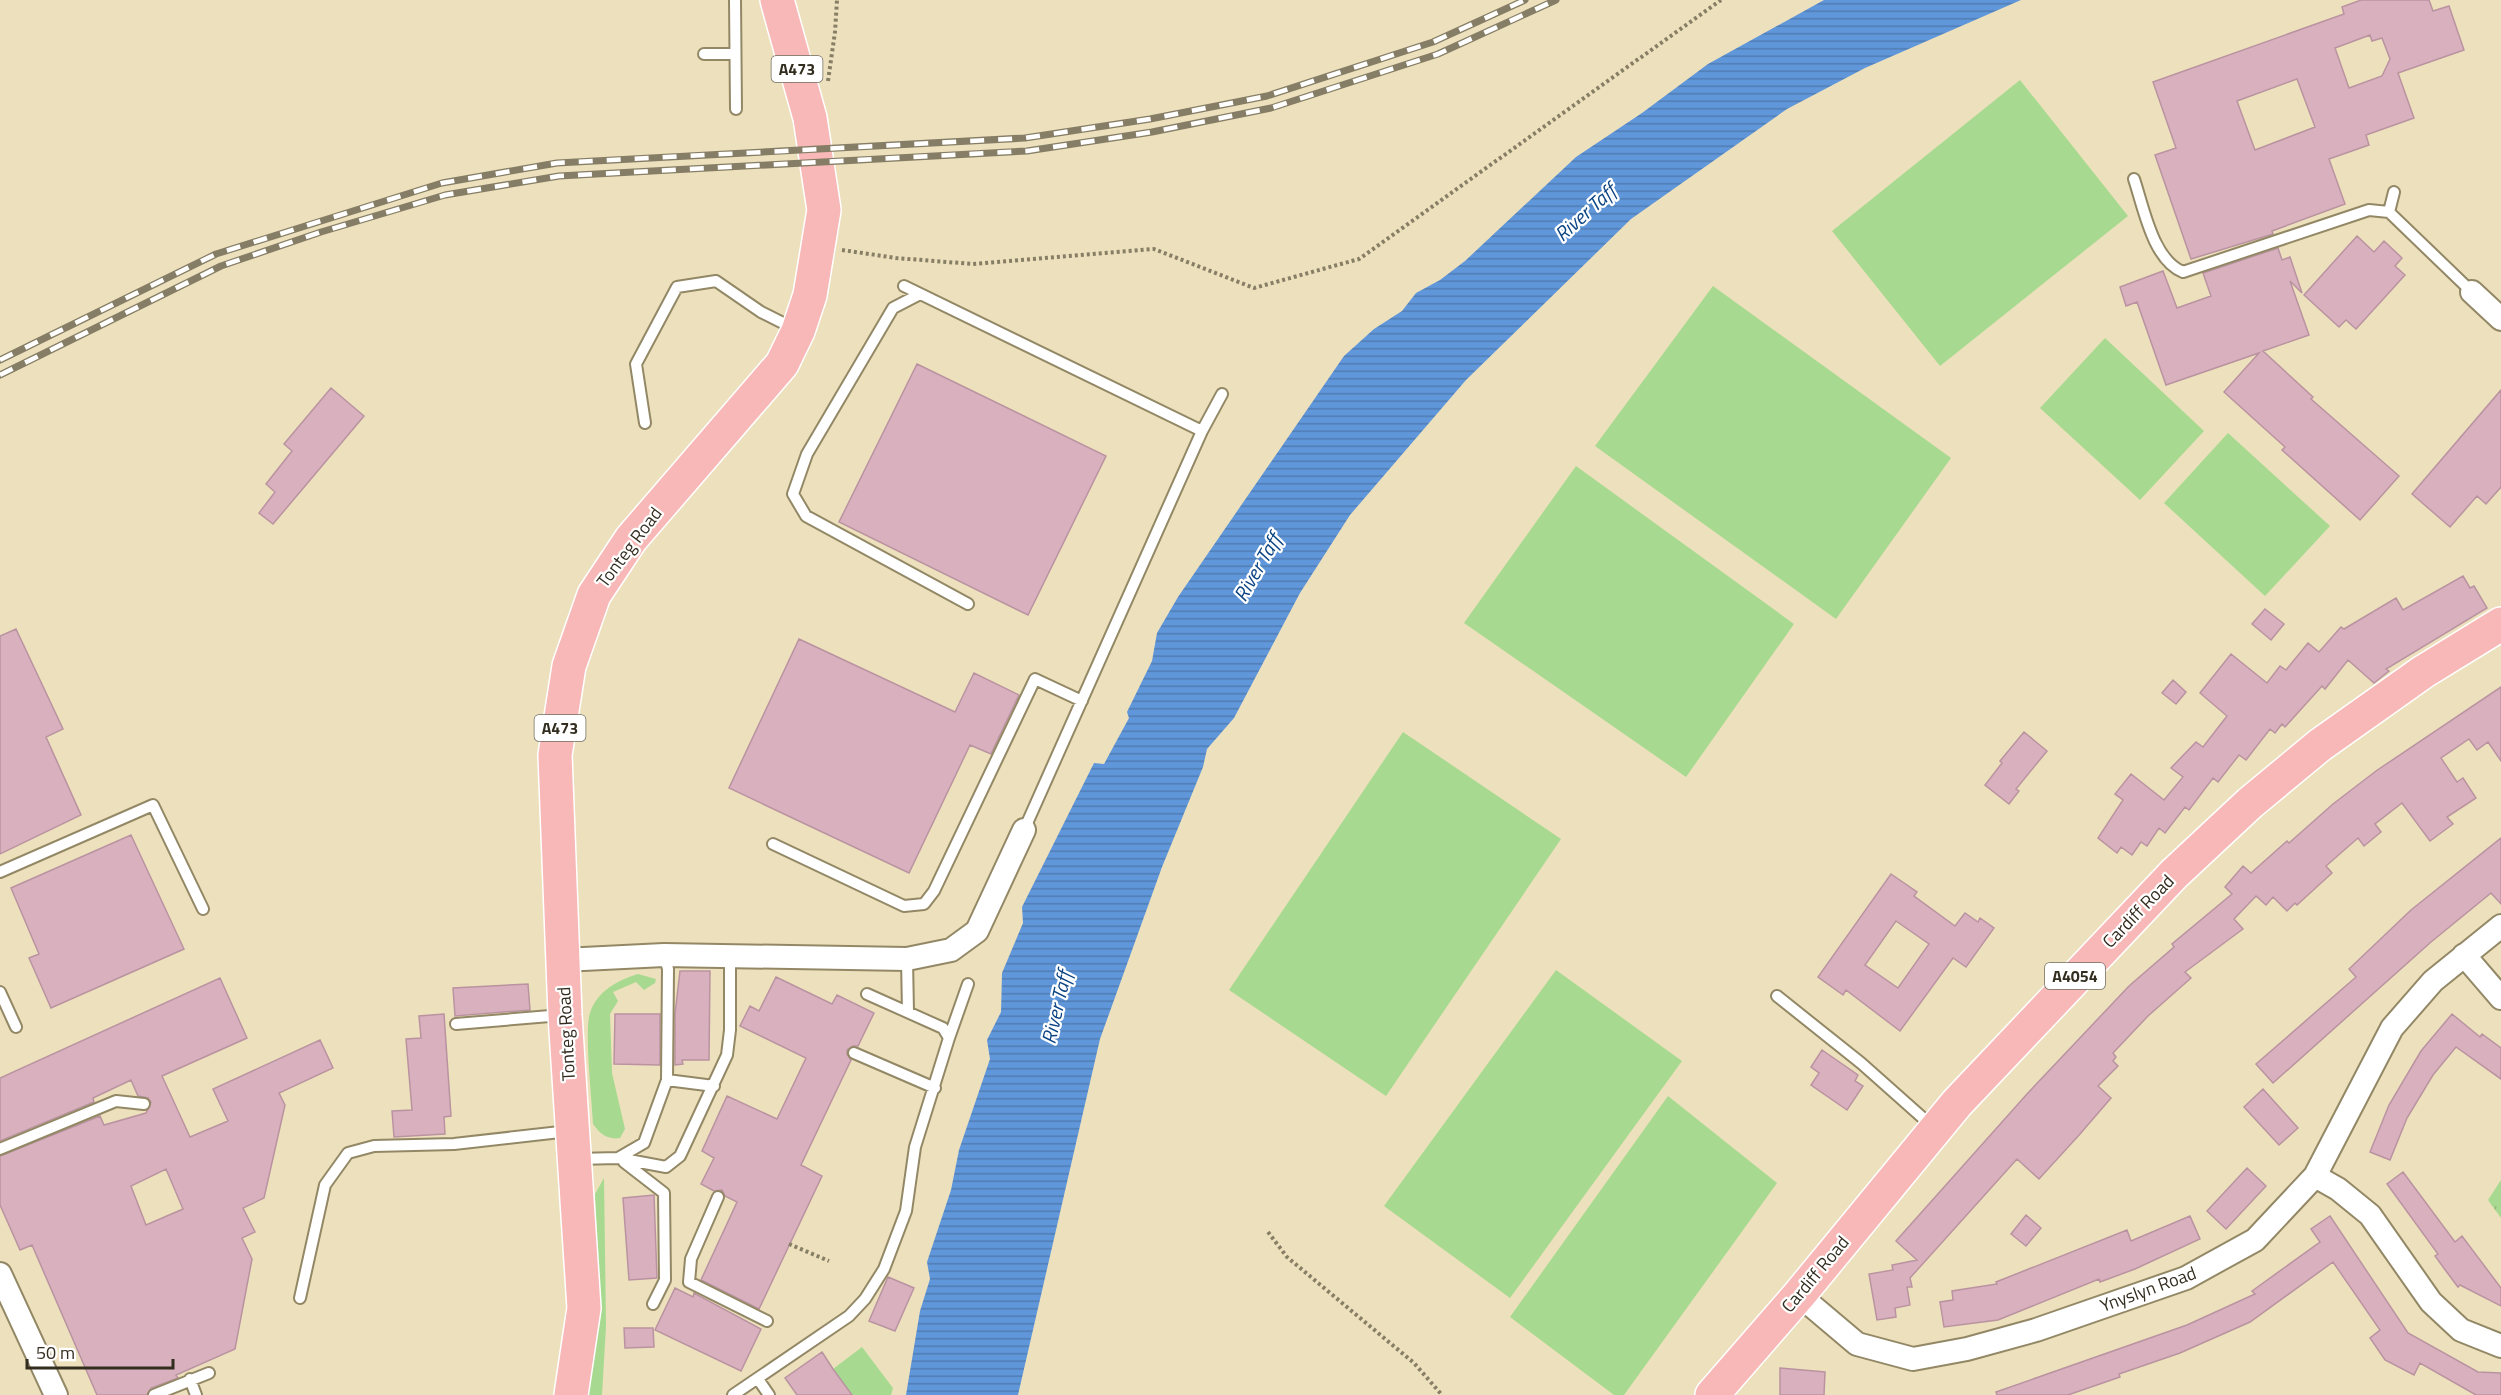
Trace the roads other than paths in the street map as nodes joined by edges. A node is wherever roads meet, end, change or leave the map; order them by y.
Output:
1 (735, 0) edge
2 (777, 0) edge
3 (704, 54) dead end
4 (735, 54) junction
5 (736, 109) dead end
6 (2134, 179) dead end
7 (2394, 192) dead end
8 (2389, 212) junction
9 (904, 286) dead end
10 (2472, 292) joint
11 (920, 294) junction
12 (2501, 320) edge
13 (798, 331) junction
14 (1222, 394) dead end
15 (645, 423) dead end
16 (1202, 432) junction
17 (968, 604) dead end
18 (2501, 624) edge
19 (1082, 701) junction
20 (1024, 830) joint
21 (773, 844) dead end
22 (0, 872) edge
23 (203, 909) dead end
24 (2501, 926) edge
25 (664, 954) junction
26 (2464, 955) junction
27 (730, 956) junction
28 (907, 959) junction
29 (563, 960) junction
30 (968, 984) dead end
31 (0, 992) edge
32 (867, 994) dead end
33 (1777, 996) dead end
34 (2501, 998) edge
35 (908, 1012) junction
36 (565, 1015) junction
37 (456, 1024) dead end
38 (16, 1027) dead end
39 (949, 1038) junction
40 (854, 1053) dead end
41 (667, 1080) junction
42 (714, 1086) junction
43 (935, 1088) junction
44 (144, 1104) dead end
45 (1936, 1129) junction
46 (572, 1145) junction
47 (0, 1149) edge
48 (618, 1158) junction
49 (2315, 1176) junction
50 (718, 1197) dead end
51 (0, 1274) edge
52 (1799, 1295) junction
53 (300, 1298) dead end
54 (653, 1304) dead end
55 (767, 1321) dead end
56 (2501, 1346) edge
57 (209, 1373) dead end
58 (190, 1379) junction
59 (758, 1379) junction
60 (56, 1395) edge
61 (154, 1395) edge
62 (196, 1395) edge
63 (571, 1395) edge
64 (733, 1395) edge
65 (769, 1395) edge
66 (1712, 1395) edge

1 - 4 lane
2 - 13 main road, Tonteg Road / A473
3 - 4 lane
4 - 5 lane
6 - 8 lane
7 - 8 lane
8 - 10 lane
9 - 11 lane
10 - 12 street
11 - 16 lane
11 - 17 lane
13 - 15 lane
13 - 29 main road, Tonteg Road / A473
14 - 16 lane
16 - 19 lane
18 - 45 main road, Cardiff Road / A4054
19 - 20 lane
19 - 21 lane
20 - 28 street
22 - 23 lane
24 - 26 street, Ynyslyn Road
25 - 27 street
25 - 29 street
25 - 41 lane
26 - 34 street
26 - 49 street, Ynyslyn Road
27 - 28 street
27 - 42 lane
28 - 35 lane
29 - 36 main road, Tonteg Road / A473
30 - 39 lane
31 - 38 lane
32 - 35 lane
33 - 45 lane
35 - 39 lane
36 - 37 lane
36 - 46 main road, Tonteg Road / A473
39 - 43 lane
40 - 43 lane
41 - 42 lane
41 - 48 lane
42 - 48 lane
43 - 59 lane
44 - 47 lane
45 - 52 main road, Cardiff Road / A4054
46 - 48 lane
46 - 53 lane
46 - 63 main road, Tonteg Road / A473
48 - 54 lane
49 - 52 street, Ynyslyn Road
49 - 56 street
50 - 55 lane
51 - 60 street
52 - 66 main road, Cardiff Road / A4054
57 - 58 lane
58 - 61 lane
58 - 62 lane
59 - 64 lane
59 - 65 lane

